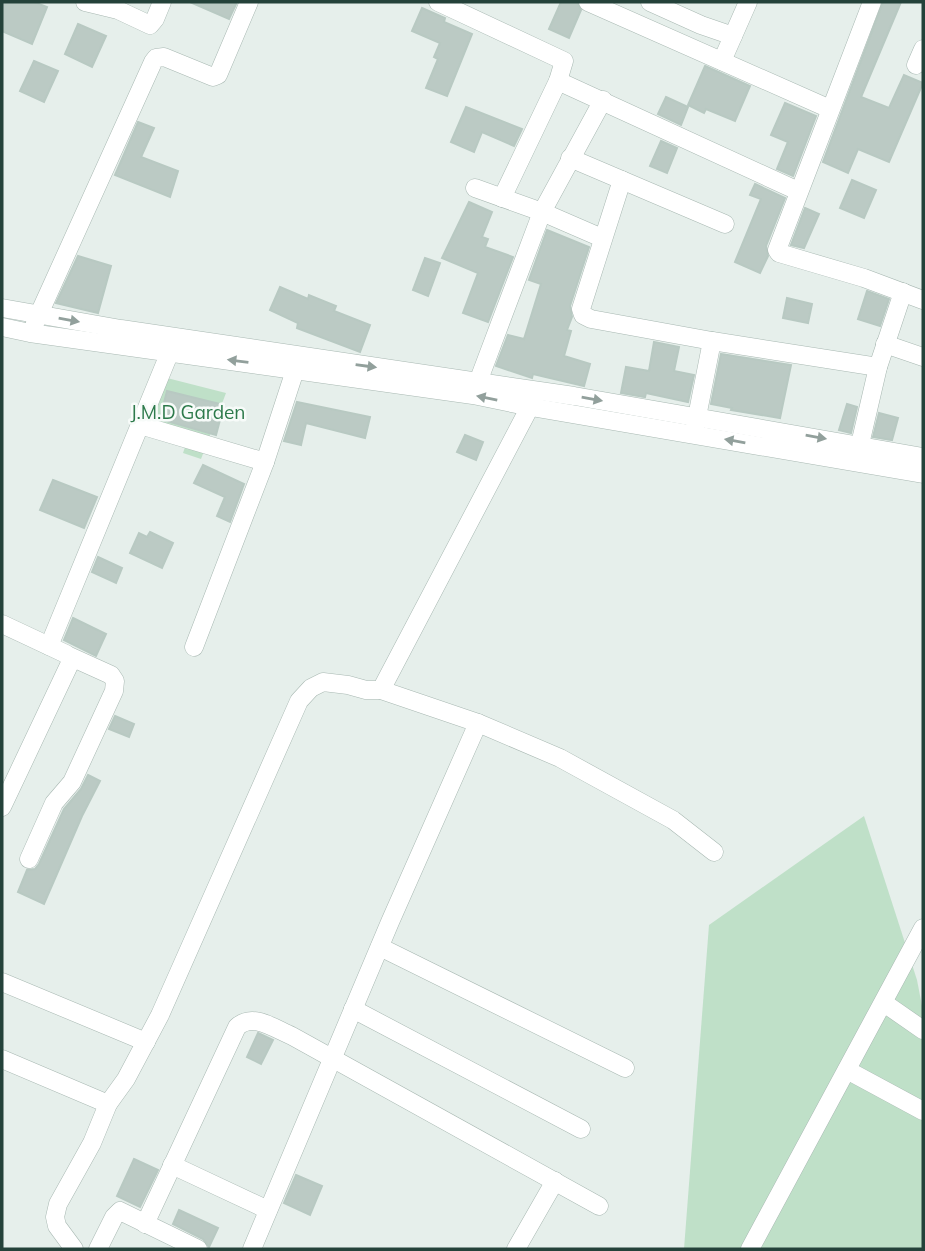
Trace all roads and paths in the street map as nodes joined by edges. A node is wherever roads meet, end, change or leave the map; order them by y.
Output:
1 (85, 2) edge
2 (162, 2) edge
3 (248, 2) edge
4 (438, 2) edge
5 (588, 2) edge
6 (650, 2) edge
7 (748, 2) edge
8 (872, 2) edge
9 (733, 36) junction
10 (722, 61) junction
11 (558, 81) junction
12 (603, 100) junction
13 (830, 109) junction
14 (570, 158) junction
15 (622, 180) junction
16 (475, 188) dead end
17 (798, 191) junction
18 (502, 198) junction
19 (542, 212) junction
20 (725, 224) dead end
21 (602, 238) junction
22 (903, 292) junction
23 (923, 300) edge
24 (2, 308) edge
25 (38, 315) junction
26 (2, 327) edge
27 (30, 333) junction
28 (712, 341) junction
29 (885, 344) junction
30 (173, 345) junction
31 (923, 357) edge
32 (298, 363) junction
33 (878, 367) junction
34 (478, 382) junction
35 (534, 399) junction
36 (140, 425) junction
37 (695, 425) junction
38 (859, 445) junction
39 (923, 457) edge
40 (265, 462) junction
41 (857, 463) junction
42 (923, 474) edge
43 (2, 624) edge
44 (49, 646) junction
45 (194, 648) dead end
46 (69, 656) junction
47 (381, 690) junction
48 (478, 723) junction
49 (2, 807) edge
50 (714, 852) dead end
51 (29, 859) dead end
52 (923, 928) edge
53 (380, 947) junction
54 (917, 955) edge
55 (2, 982) edge
56 (884, 1003) junction
57 (353, 1009) junction
58 (923, 1030) edge
59 (146, 1042) junction
60 (2, 1059) edge
61 (332, 1059) junction
62 (625, 1068) dead end
63 (847, 1070) junction
64 (108, 1104) junction
65 (923, 1111) edge
66 (581, 1129) dead end
67 (172, 1165) junction
68 (555, 1181) junction
69 (599, 1206) dead end
70 (268, 1210) junction
71 (145, 1224) junction
72 (74, 1249) edge
73 (99, 1249) edge
74 (198, 1249) edge
75 (252, 1249) edge
76 (516, 1249) edge
77 (750, 1249) edge

1 - 2 street
3 - 25 street
4 - 11 street
5 - 10 street
6 - 9 street
7 - 9 street
8 - 13 street
9 - 10 street
10 - 13 street
11 - 12 street
11 - 18 street
12 - 14 street
12 - 17 street
13 - 17 street
14 - 15 street
14 - 19 street
15 - 20 street
15 - 21 street
16 - 18 street
17 - 22 street
18 - 19 street
19 - 21 street
19 - 34 street
21 - 28 street
22 - 23 street
22 - 29 street
24 - 25 street
25 - 27 street
25 -> 30 street
26 - 27 street
27 - 30 street
28 - 33 street
28 - 37 street
29 - 31 street
29 - 33 street
30 - 32 street
30 - 36 street
32 -> 34 street
35 -> 32 street
32 - 40 street
33 - 38 street
34 - 35 street
35 - 37 street
35 - 47 street
36 - 40 street
36 - 44 street
37 -> 38 street
41 -> 37 street
38 - 39 street
38 - 41 street
40 - 45 street
41 - 42 street
43 - 44 street
44 - 46 street
46 - 49 street
46 - 51 street
47 - 48 street
47 - 59 street
48 - 50 street
48 - 53 street
52 - 54 street
53 - 57 street
53 - 62 street
54 - 56 street
55 - 59 street
56 - 58 street
56 - 63 street
57 - 61 street
57 - 66 street
59 - 64 street
60 - 64 street
61 - 67 street
61 - 68 street
61 - 70 street
63 - 65 street
63 - 77 street
64 - 72 street
67 - 70 street
67 - 71 street
68 - 69 street
68 - 76 street
70 - 75 street
71 - 73 street
71 - 74 street

